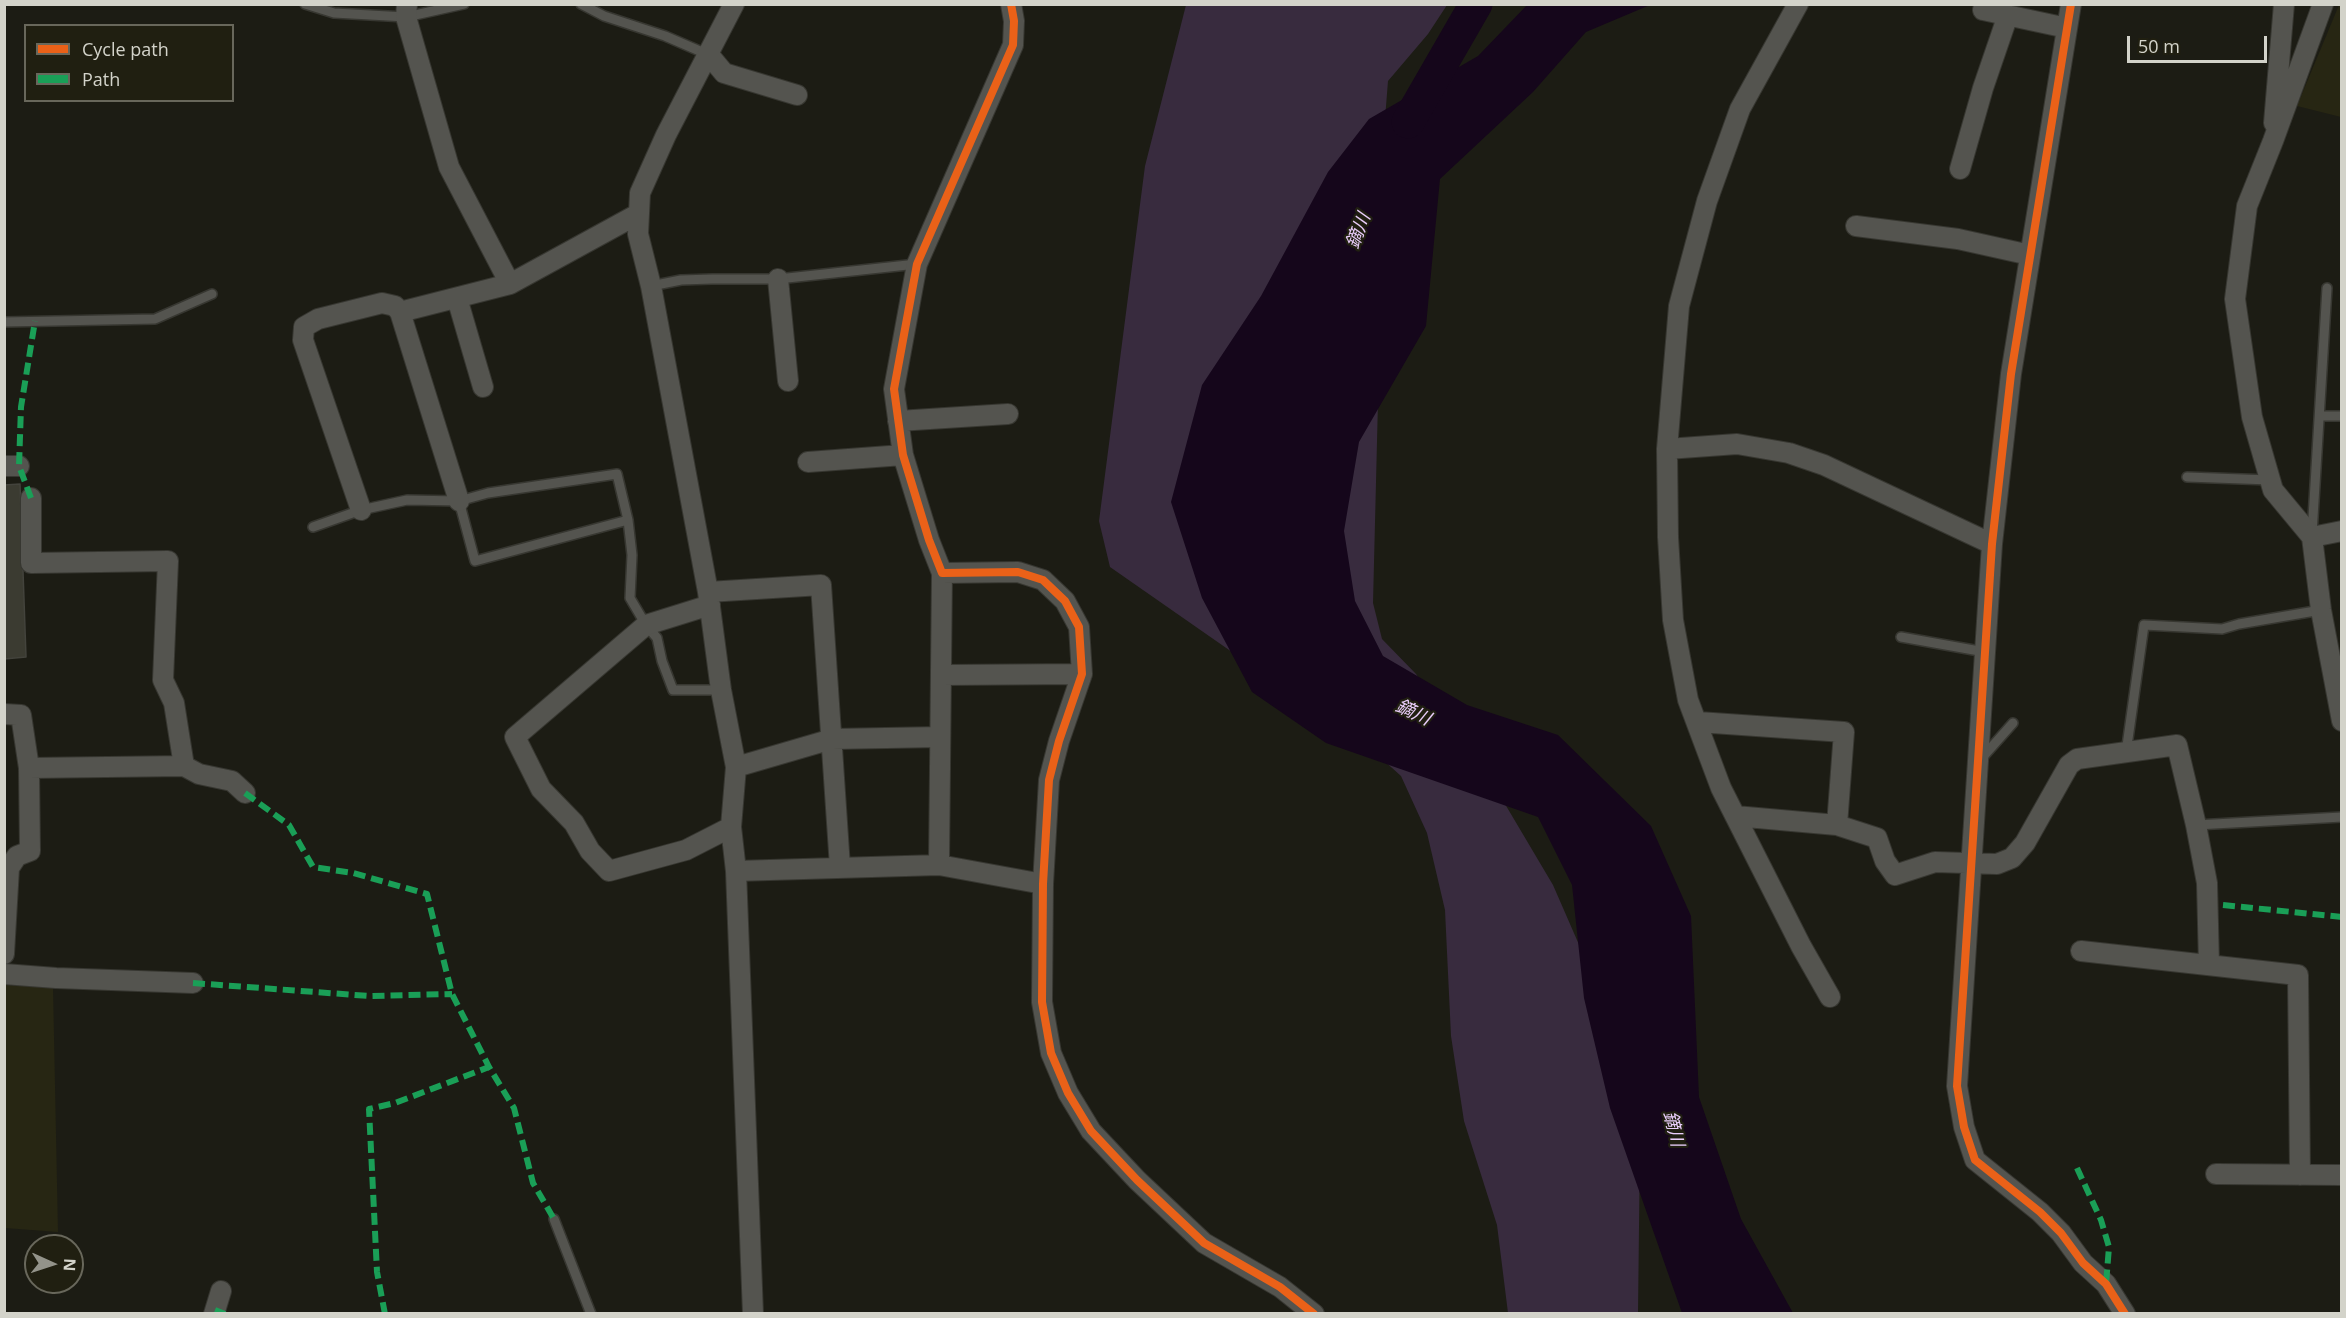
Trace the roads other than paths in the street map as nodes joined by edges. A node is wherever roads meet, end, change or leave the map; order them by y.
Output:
1 (305, 4) edge
2 (464, 4) edge
3 (580, 4) edge
4 (734, 4) edge
5 (1011, 4) edge
6 (1798, 4) edge
7 (1985, 4) edge
8 (2071, 4) edge
9 (2284, 4) edge
10 (2323, 4) edge
11 (407, 11) edge
12 (2008, 15) junction
13 (2067, 28) junction
14 (709, 55) junction
15 (797, 95) dead end
16 (2273, 141) junction
17 (1960, 169) dead end
18 (638, 214) junction
19 (1856, 226) dead end
20 (2030, 255) junction
21 (917, 264) junction
22 (777, 279) junction
23 (510, 285) junction
24 (651, 286) junction
25 (2327, 288) dead end
26 (212, 294) dead end
27 (457, 298) junction
28 (400, 312) junction
29 (4, 321) edge
30 (788, 381) dead end
31 (483, 387) dead end
32 (1008, 414) dead end
33 (2320, 416) junction
34 (2342, 416) edge
35 (898, 421) junction
36 (1668, 449) junction
37 (903, 455) junction
38 (808, 462) dead end
39 (2187, 477) dead end
40 (2270, 480) junction
41 (31, 498) dead end
42 (459, 501) junction
43 (361, 510) junction
44 (628, 520) junction
45 (313, 527) dead end
46 (2342, 531) edge
47 (2312, 537) junction
48 (1992, 544) junction
49 (942, 573) junction
50 (709, 598) junction
51 (2321, 610) junction
52 (646, 625) junction
53 (1901, 637) dead end
54 (1985, 652) junction
55 (1082, 674) junction
56 (941, 675) junction
57 (721, 690) junction
58 (4, 714) edge
59 (2342, 721) edge
60 (1698, 722) junction
61 (2013, 723) dead end
62 (940, 737) junction
63 (832, 739) junction
64 (2126, 753) junction
65 (1978, 762) junction
66 (184, 766) junction
67 (736, 766) junction
68 (29, 768) junction
69 (244, 793) dead end
70 (1735, 816) junction
71 (2342, 817) edge
72 (1837, 825) junction
73 (2196, 825) junction
74 (731, 827) junction
75 (1972, 863) junction
76 (939, 865) junction
77 (840, 867) junction
78 (736, 871) junction
79 (1042, 884) junction
80 (2081, 951) dead end
81 (4, 954) edge
82 (2209, 965) junction
83 (4, 974) edge
84 (193, 983) dead end
85 (1830, 997) dead end
86 (2217, 1174) dead end
87 (2300, 1175) junction
88 (2342, 1176) edge
89 (554, 1219) dead end
90 (221, 1291) dead end
91 (214, 1314) edge
92 (591, 1314) edge
93 (753, 1314) edge
94 (1314, 1314) edge
95 (2125, 1314) edge

1 - 11 lane
2 - 11 lane
3 - 14 lane
4 - 14 street
5 - 21 street
6 - 36 street
7 - 12 street
8 - 13 street
9 - 16 street
10 - 16 street
11 - 23 street
12 - 13 street
12 - 17 street
13 - 20 street
14 - 15 street
14 - 18 street
16 - 40 street
18 - 23 street
18 - 24 street
19 - 20 street
20 - 48 street
21 - 22 lane
21 - 35 street
22 - 24 lane
22 - 30 street
23 - 27 street
24 - 50 street
25 - 33 lane
26 - 29 lane
27 - 28 street
27 - 31 street
28 - 42 street
28 - 43 street
32 - 35 street
33 - 34 lane
33 - 47 lane
35 - 37 street
36 - 48 street
36 - 60 street
37 - 38 street
37 - 49 street
39 - 40 lane
40 - 47 street
41 - 66 street
42 - 43 lane
42 - 44 lane
42 - 44 lane
43 - 45 lane
44 - 52 lane
46 - 47 street
47 - 51 street
48 - 54 street
49 - 55 street
49 - 56 street
50 - 52 street
50 - 57 street
50 - 63 street
51 - 59 street
51 - 64 lane
52 - 57 lane
52 - 74 street
53 - 54 lane
54 - 65 street
55 - 56 street
55 - 79 street
56 - 62 street
57 - 67 street
58 - 68 street
60 - 70 street
60 - 72 street
61 - 65 lane
62 - 63 street
62 - 76 street
63 - 67 street
63 - 77 street
64 - 73 street
64 - 75 street
65 - 75 street
66 - 68 street
66 - 69 street
67 - 74 street
68 - 81 street
70 - 72 street
70 - 85 street
71 - 73 lane
72 - 75 street
73 - 82 street
74 - 78 street
75 - 95 street
76 - 77 street
76 - 79 street
77 - 78 street
78 - 93 street
79 - 94 street
80 - 82 street
82 - 87 street
83 - 84 street
86 - 87 street
87 - 88 street
89 - 92 lane
90 - 91 street

